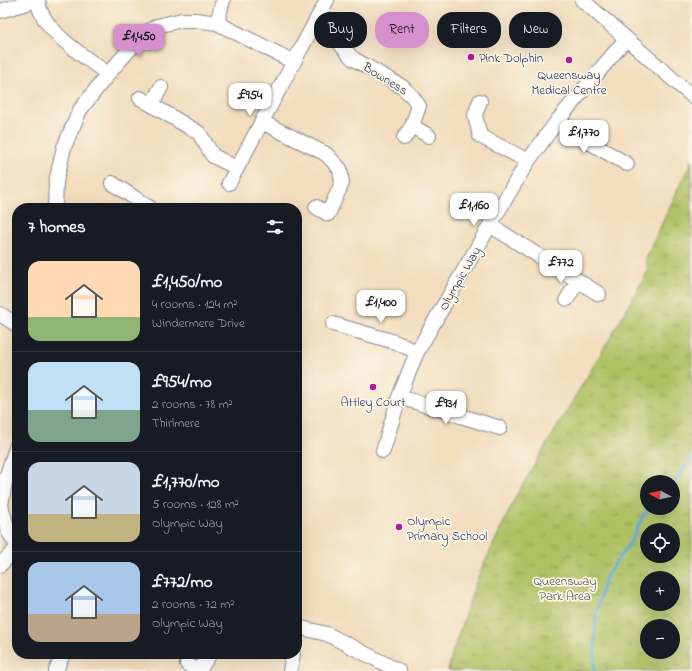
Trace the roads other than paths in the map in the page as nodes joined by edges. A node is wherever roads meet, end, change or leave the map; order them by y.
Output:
1 (37, 0) edge
2 (223, 0) edge
3 (327, 0) edge
4 (582, 0) edge
5 (0, 11) edge
6 (217, 23) junction
7 (313, 27) junction
8 (626, 39) junction
9 (294, 62) junction
10 (108, 74) junction
11 (161, 87) dead end
12 (692, 96) edge
13 (480, 101) dead end
14 (558, 120) junction
15 (262, 122) junction
16 (412, 126) junction
17 (429, 136) dead end
18 (404, 138) dead end
19 (528, 161) junction
20 (627, 164) dead end
21 (237, 168) junction
22 (112, 183) dead end
23 (229, 183) dead end
24 (55, 203) edge
25 (142, 203) edge
26 (316, 207) dead end
27 (490, 225) junction
28 (578, 281) junction
29 (599, 294) dead end
30 (567, 299) dead end
31 (0, 314) edge
32 (12, 322) edge
33 (333, 324) dead end
34 (417, 352) junction
35 (399, 397) junction
36 (500, 428) dead end
37 (383, 450) dead end
38 (12, 460) edge
39 (12, 537) edge
40 (12, 553) edge
41 (0, 565) edge
42 (302, 631) edge
43 (61, 659) edge
44 (205, 659) edge
45 (293, 659) edge
46 (194, 669) edge
47 (56, 671) edge
48 (290, 671) edge
49 (399, 671) edge

1 - 5 street
1 - 10 street
2 - 6 street
3 - 7 street
4 - 8 street
6 - 9 street
6 - 10 street
7 - 9 street
7 - 16 street, Bowness
8 - 12 street
8 - 14 street, Olympic Way
9 - 15 street
10 - 24 street
11 - 21 street
13 - 19 street
14 - 19 street, Olympic Way
14 - 20 street
15 - 21 street
15 - 26 street
16 - 17 street
16 - 18 street, Bowness
19 - 27 street, Olympic Way
21 - 23 street
22 - 25 street
27 - 28 street
27 - 34 street, Olympic Way
28 - 29 street
28 - 30 street
31 - 32 street
33 - 34 street
34 - 35 street, Olympic Way
35 - 36 street
35 - 37 street, Olympic Way
38 - 39 street
40 - 41 street
42 - 49 street
43 - 47 street
44 - 46 street
45 - 48 street

